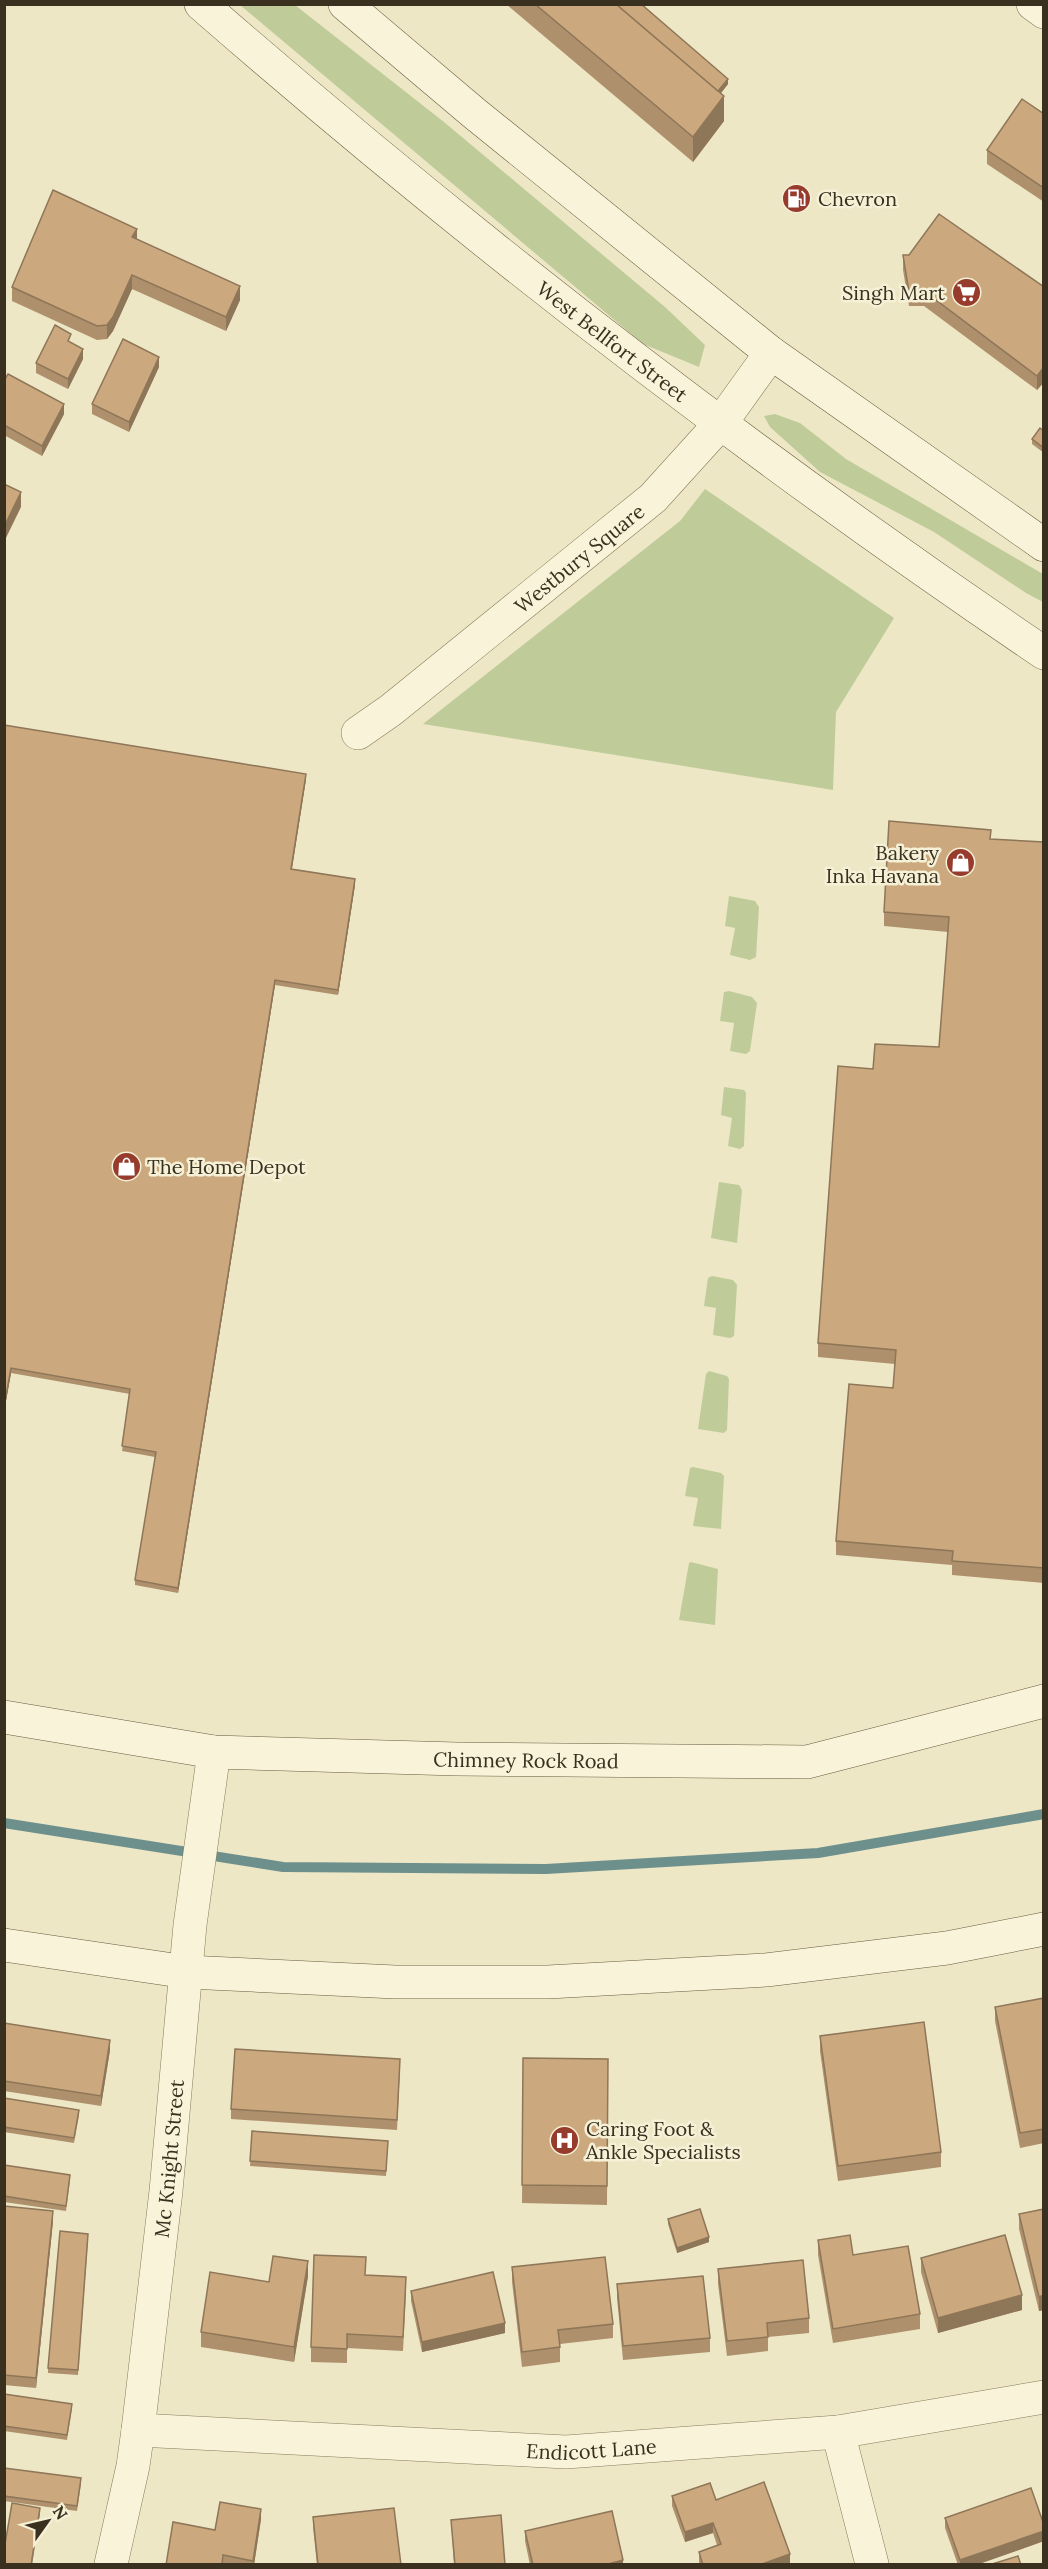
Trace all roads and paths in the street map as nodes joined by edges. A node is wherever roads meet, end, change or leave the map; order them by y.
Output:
1 (201, 4) edge
2 (345, 4) edge
3 (1033, 4) edge
4 (1044, 12) edge
5 (771, 353) junction
6 (720, 424) junction
7 (1044, 545) edge
8 (1044, 653) edge
9 (358, 733) dead end
10 (1044, 1701) edge
11 (4, 1717) edge
12 (214, 1752) junction
13 (1044, 1929) edge
14 (4, 1945) edge
15 (187, 1972) junction
16 (1044, 2397) edge
17 (138, 2430) junction
18 (838, 2432) junction
19 (111, 2565) edge
20 (872, 2565) edge

1 - 6 main road, West Bellfort Street
2 - 5 main road
3 - 4 main road
5 - 6 main road, Westbury Square
5 - 7 main road
6 - 8 main road, West Bellfort Street
6 - 9 main road, Westbury Square
10 - 12 main road, Chimney Rock Road
11 - 12 main road, Chimney Rock Road
12 - 15 main road, Mc Knight Street
13 - 15 main road
14 - 15 main road
15 - 17 main road, Mc Knight Street
16 - 18 main road, Endicott Lane
17 - 18 main road, Endicott Lane
17 - 19 main road, Mc Knight Street
18 - 20 main road

